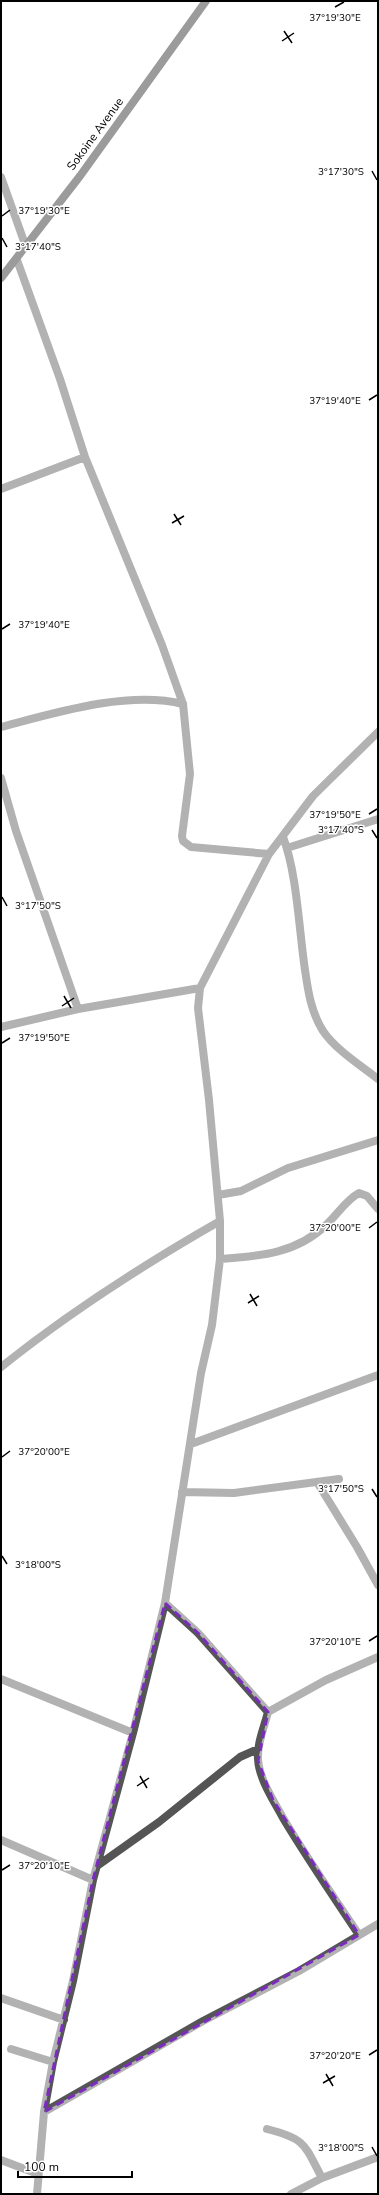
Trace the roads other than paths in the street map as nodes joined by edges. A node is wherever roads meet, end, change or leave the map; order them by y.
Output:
1 (206, 1) edge
2 (1, 178) edge
3 (26, 247) junction
4 (17, 260) junction
5 (2, 277) edge
6 (85, 457) junction
7 (1, 489) edge
8 (183, 704) junction
9 (1, 728) edge
10 (378, 732) edge
11 (1, 778) edge
12 (378, 819) edge
13 (283, 837) junction
14 (288, 848) junction
15 (270, 854) junction
16 (200, 988) junction
17 (78, 1009) junction
18 (1, 1027) edge
19 (378, 1079) edge
20 (378, 1140) edge
21 (218, 1195) junction
22 (378, 1209) edge
23 (220, 1221) junction
24 (220, 1259) junction
25 (1, 1367) edge
26 (378, 1375) edge
27 (192, 1444) junction
28 (339, 1480) dead end
29 (317, 1482) junction
30 (182, 1492) junction
31 (378, 1585) edge
32 (165, 1603) junction
33 (378, 1656) edge
34 (1, 1679) edge
35 (268, 1712) junction
36 (133, 1733) junction
37 (258, 1748) junction
38 (1, 1840) edge
39 (97, 1866) junction
40 (93, 1880) junction
41 (378, 1924) edge
42 (359, 1935) junction
43 (1, 1998) edge
44 (64, 2020) junction
45 (11, 2049) dead end
46 (53, 2062) junction
47 (44, 2112) junction
48 (267, 2129) dead end
49 (378, 2157) edge
50 (1, 2160) edge
51 (38, 2174) junction
52 (322, 2178) junction
53 (37, 2194) edge
54 (291, 2194) edge

1 - 3 street, Sokoine Avenue
2 - 3 street
3 - 4 street, Sokoine Avenue
4 - 5 street, Sokoine Avenue
4 - 6 street
6 - 7 street
6 - 8 street
8 - 9 street
8 - 15 street
10 - 13 street
11 - 17 street
12 - 14 street
13 - 14 street
13 - 15 street
14 - 19 street
15 - 16 street
16 - 17 street
16 - 21 street
17 - 18 street
20 - 21 street
21 - 23 street
22 - 24 street
23 - 24 street
23 - 25 street
24 - 27 street
26 - 27 street
27 - 30 street
28 - 29 street
29 - 30 street
29 - 31 street
30 - 32 street
32 - 35 street
32 - 36 street
33 - 35 street
34 - 36 street
35 - 37 street
36 - 39 street
37 - 39 street
37 - 42 street
38 - 40 street
39 - 40 street
40 - 44 street
41 - 42 street
42 - 47 street
43 - 44 street
44 - 46 street
45 - 46 street
46 - 47 street
47 - 51 street
48 - 52 street
49 - 52 street
50 - 51 street
51 - 53 street
52 - 54 street

